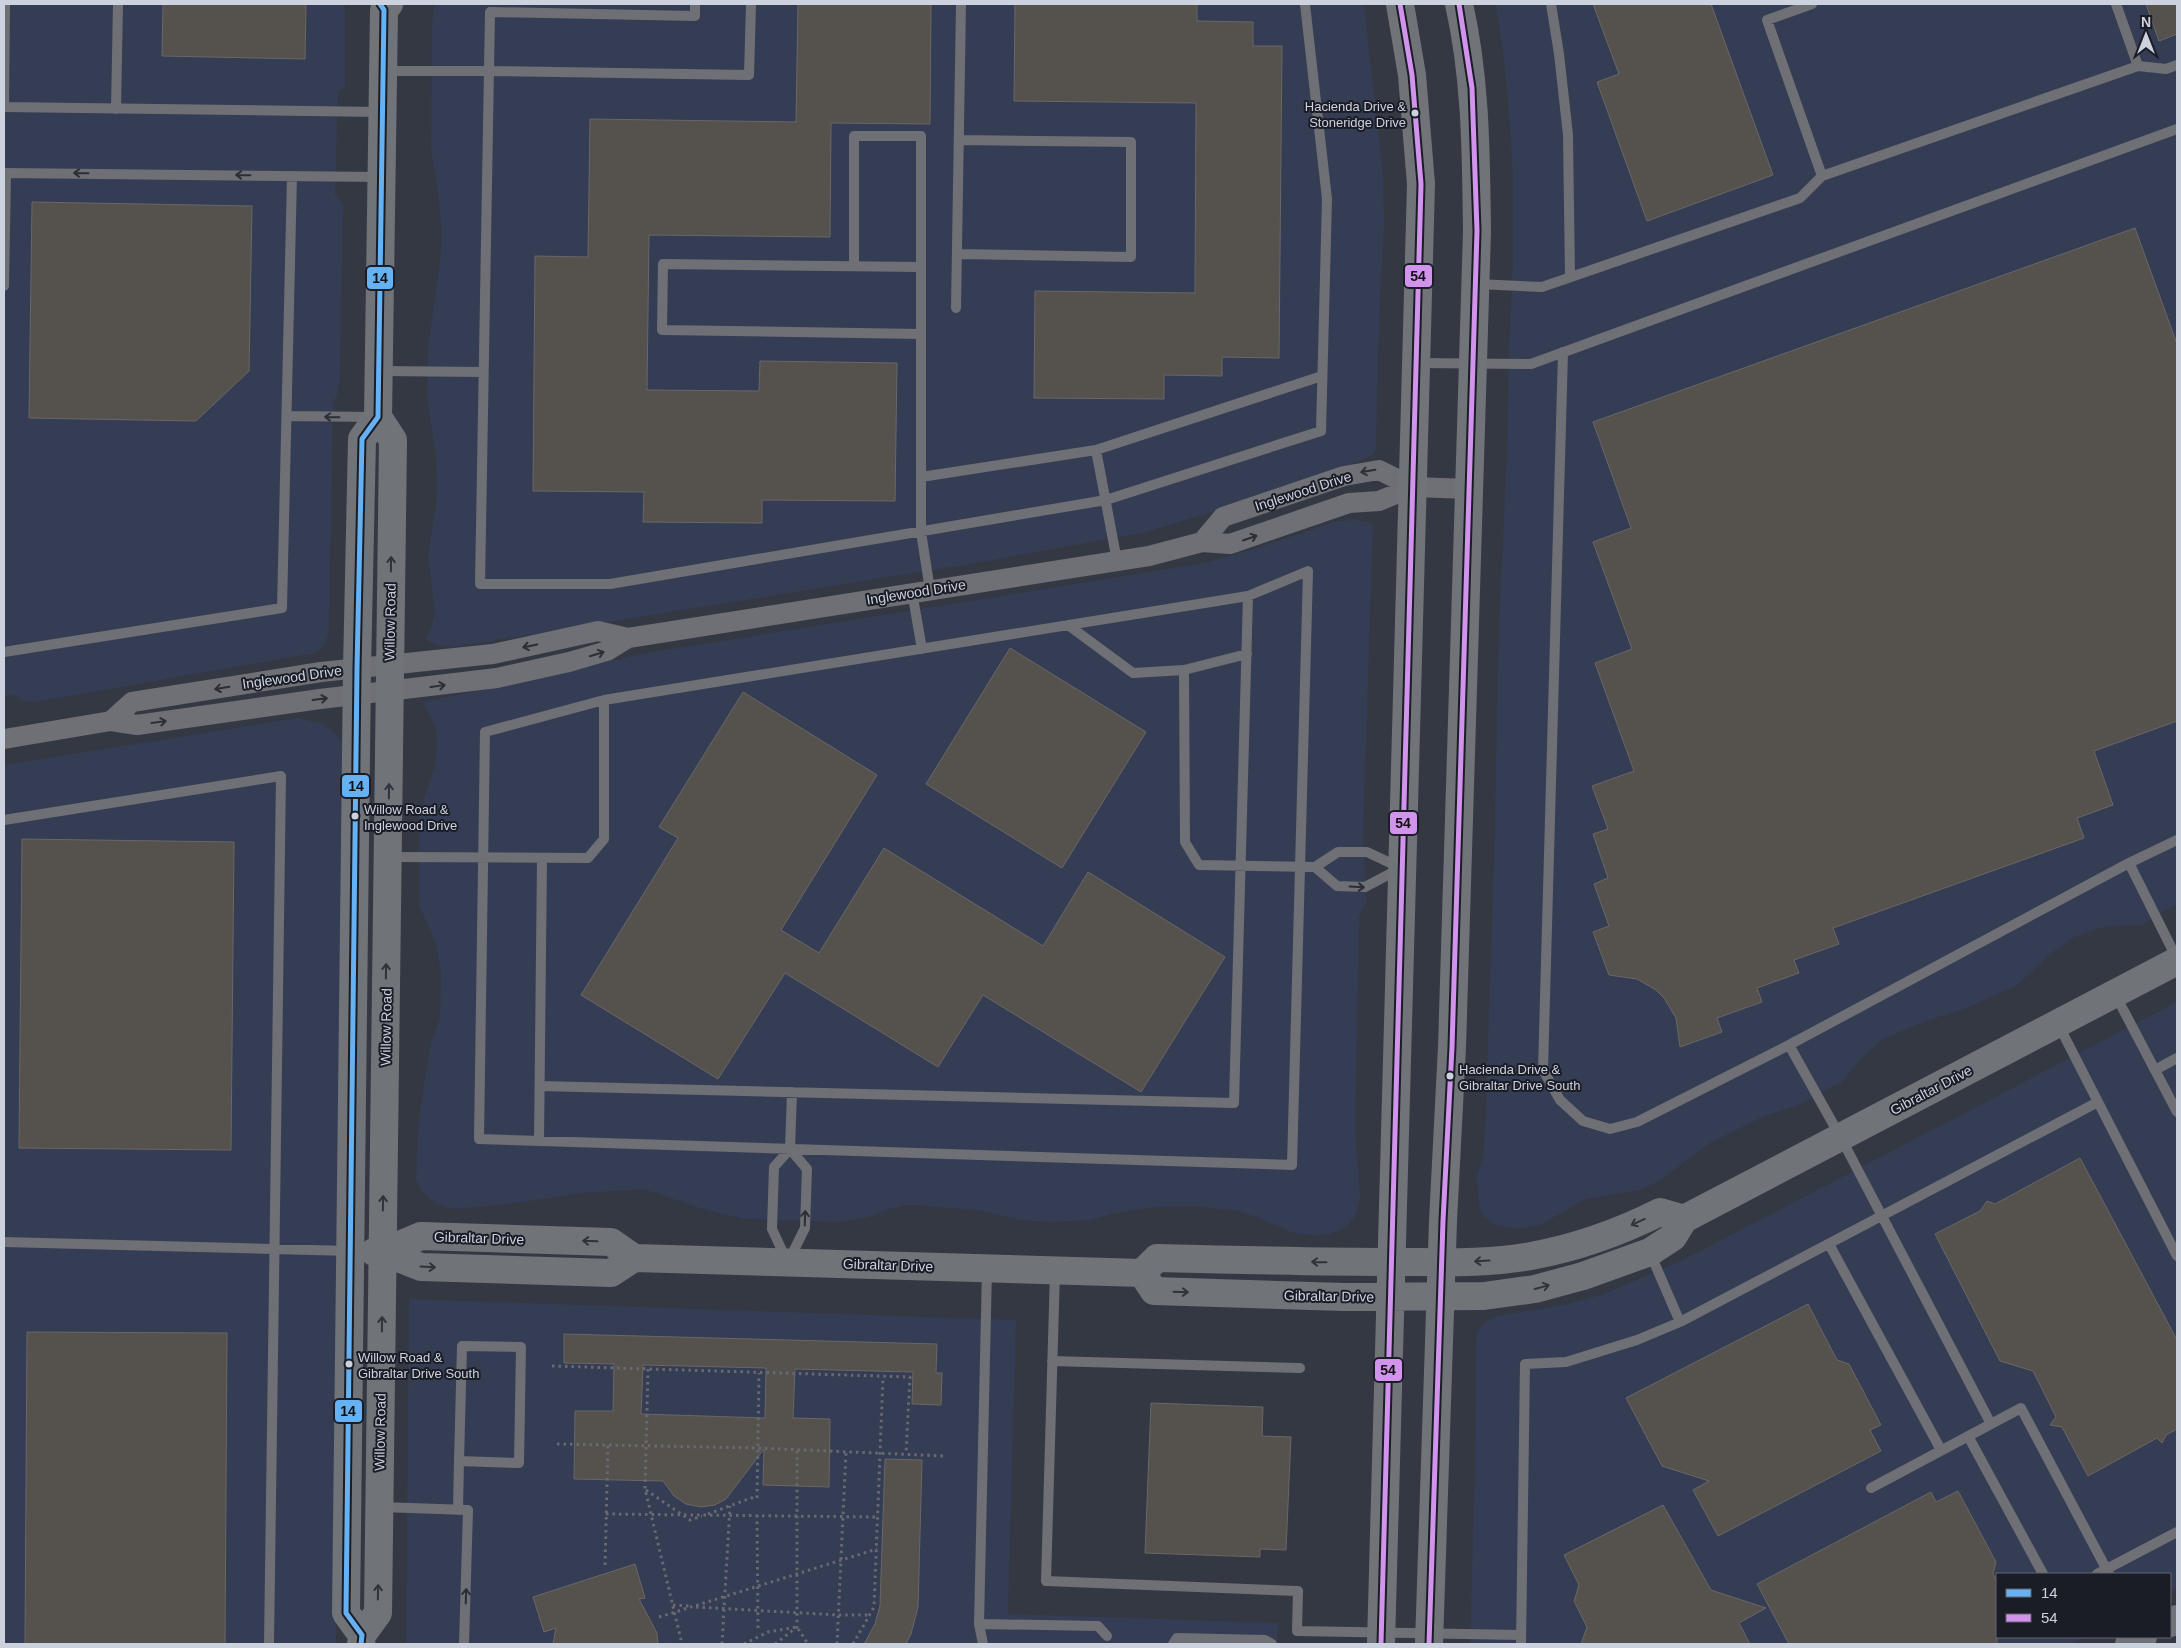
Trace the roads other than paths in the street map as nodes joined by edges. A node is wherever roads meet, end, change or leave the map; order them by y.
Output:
1 (5, 4) edge
2 (118, 4) edge
3 (695, 4) edge
4 (751, 4) edge
5 (961, 4) edge
6 (1305, 4) edge
7 (1400, 4) edge
8 (1459, 4) edge
9 (1551, 4) edge
10 (1812, 4) edge
11 (2116, 4) edge
12 (384, 6) edge
13 (2177, 65) edge
14 (2138, 66) junction
15 (383, 71) junction
16 (489, 71) junction
17 (116, 109) junction
18 (383, 112) junction
19 (2177, 129) edge
20 (959, 140) junction
21 (292, 176) junction
22 (1822, 176) junction
23 (382, 177) junction
24 (957, 254) junction
25 (854, 266) junction
26 (921, 268) junction
27 (1570, 277) junction
28 (1476, 284) junction
29 (4, 286) edge
30 (956, 308) dead end
31 (921, 334) junction
32 (1563, 352) junction
33 (1417, 363) junction
34 (1474, 364) junction
35 (379, 371) junction
36 (484, 372) junction
37 (1322, 376) junction
38 (287, 416) junction
39 (378, 417) junction
40 (1096, 450) junction
41 (921, 477) junction
42 (1413, 487) junction
43 (1470, 489) junction
44 (1106, 500) junction
45 (921, 532) junction
46 (1202, 542) junction
47 (1117, 561) junction
48 (921, 591) junction
49 (1248, 596) junction
50 (1068, 625) junction
51 (922, 649) junction
52 (4, 652) edge
53 (1247, 654) junction
54 (357, 669) junction
55 (1184, 670) junction
56 (390, 679) junction
57 (357, 695) junction
58 (604, 700) junction
59 (111, 722) junction
60 (4, 739) edge
61 (4, 820) edge
62 (2177, 840) edge
63 (388, 857) junction
64 (483, 858) junction
65 (542, 858) junction
66 (2129, 863) junction
67 (1240, 866) junction
68 (1314, 867) junction
69 (1300, 868) junction
70 (1401, 868) junction
71 (2177, 960) edge
72 (2115, 994) junction
73 (2057, 1024) junction
74 (1789, 1045) junction
75 (2177, 1058) edge
76 (2155, 1070) junction
77 (540, 1086) junction
78 (792, 1092) junction
79 (2098, 1102) junction
80 (2177, 1112) edge
81 (1841, 1138) junction
82 (539, 1141) junction
83 (790, 1149) junction
84 (1882, 1216) junction
85 (1684, 1219) junction
86 (4, 1242) edge
87 (1828, 1244) junction
88 (275, 1249) junction
89 (350, 1251) junction
90 (383, 1252) junction
91 (1650, 1252) junction
92 (2177, 1256) edge
93 (788, 1262) junction
94 (1390, 1262) junction
95 (1442, 1262) junction
96 (987, 1268) junction
97 (1055, 1270) junction
98 (1142, 1273) junction
99 (1390, 1297) junction
100 (1441, 1297) junction
101 (1680, 1322) junction
102 (1052, 1361) junction
103 (1300, 1368) dead end
104 (1991, 1424) junction
105 (1968, 1436) junction
106 (1941, 1450) junction
107 (459, 1462) junction
108 (1871, 1488) dead end
109 (380, 1507) junction
110 (458, 1510) junction
111 (2177, 1532) edge
112 (2042, 1573) edge
113 (2104, 1573) edge
114 (979, 1624) junction
115 (1107, 1636) dead end
116 (1381, 1638) edge
117 (2141, 1638) edge
118 (1429, 1639) edge
119 (361, 1640) edge
120 (1521, 1640) edge
121 (1232, 1642) edge
122 (269, 1644) edge
123 (464, 1644) edge
124 (983, 1644) edge
125 (1173, 1644) edge
126 (1272, 1644) edge
127 (2129, 1644) edge

1 - 17 lane
2 - 17 lane
3 - 16 lane
4 - 16 lane
5 - 20 lane
6 - 37 lane
7 - 33 street
8 - 28 street
9 - 27 lane
10 - 22 lane
11 - 14 lane
12 - 15 street
13 - 14 lane
14 - 22 lane
15 - 16 lane
15 - 18 street
16 - 36 lane
17 - 18 lane
18 - 23 street
19 - 32 lane
20 - 24 lane
20 - 24 lane
21 - 23 lane
21 -> 29 lane
21 - 38 lane
22 - 27 lane
23 - 35 street
24 - 30 lane
25 - 26 lane
25 - 26 lane
25 - 31 lane
26 - 31 lane
27 - 28 lane
28 - 34 street
31 - 41 lane
32 - 34 lane
32 - 74 lane
33 - 34 lane
33 - 42 street
34 - 43 street
35 - 36 lane
35 - 39 street
36 - 45 lane
37 - 40 lane
37 - 44 lane
39 -> 38 lane
38 - 52 lane
39 - 54 street, Willow Road
56 -> 39 street, Willow Road
40 - 41 lane
40 - 44 lane
41 - 45 lane
42 - 43 street, Inglewood Drive
46 -> 42 street, Inglewood Drive
42 -> 46 street, Inglewood Drive
42 - 70 street
43 - 95 street
44 - 45 lane
44 - 47 lane
45 - 48 lane
46 - 47 street, Inglewood Drive
47 - 48 street, Inglewood Drive
48 - 51 lane
48 - 56 street, Inglewood Drive
49 - 50 lane
49 - 53 lane
49 - 69 lane
50 - 51 lane
50 - 55 lane
51 - 58 lane
53 - 55 lane
53 - 67 lane
54 - 56 street, Inglewood Drive
54 - 57 street, Willow Road
54 -> 59 street, Inglewood Drive
55 - 67 lane
56 - 57 street, Inglewood Drive
63 -> 56 street, Willow Road
59 -> 57 street, Inglewood Drive
57 - 89 street, Willow Road
58 - 64 lane
58 - 65 lane
59 - 60 street, Inglewood Drive
61 - 88 lane
62 - 66 lane
63 - 64 lane
90 -> 63 street, Willow Road
64 - 65 lane
64 - 82 lane
65 - 77 lane
66 - 71 lane
66 - 74 lane
67 - 69 lane
67 - 78 lane
68 - 69 lane
68 - 70 lane
68 -> 70 lane
69 - 83 lane
70 - 94 street
71 - 72 street, Gibraltar Drive
72 - 73 street, Gibraltar Drive
72 - 76 lane
73 - 79 lane
73 - 81 street, Gibraltar Drive
74 - 81 lane
75 - 76 lane
76 - 80 lane
77 - 78 lane
77 - 82 lane
78 - 83 lane
79 - 84 lane
79 - 92 lane
81 - 84 lane
81 - 85 street, Gibraltar Drive
82 - 83 lane
83 - 93 lane
93 -> 83 lane
84 - 87 lane
84 - 104 lane
85 - 91 street, Gibraltar Drive
85 -> 95 street
86 - 88 lane
87 - 101 lane
87 - 106 lane
88 - 89 lane
88 - 122 lane
89 - 90 street, Gibraltar Drive
89 - 119 street, Willow Road
90 - 93 street, Gibraltar Drive
109 -> 90 street, Willow Road
100 -> 91 street, Gibraltar Drive
91 - 101 lane
93 - 96 street, Gibraltar Drive
94 - 95 street
94 -> 98 street
94 - 99 street
95 - 100 street
96 - 97 street, Gibraltar Drive
96 - 114 lane
97 - 98 street, Gibraltar Drive
97 - 102 lane
98 -> 99 street, Gibraltar Drive
99 - 100 street, Gibraltar Drive
99 - 116 street
100 - 118 street
101 - 120 lane
102 - 103 lane
102 - 116 lane
104 - 105 lane
104 - 113 lane
105 - 106 lane
105 - 112 lane
106 - 108 lane
107 - 107 lane
107 - 110 lane
109 - 110 lane
119 -> 109 street, Willow Road
123 -> 110 lane
111 - 113 lane
114 - 115 lane
114 - 124 lane
116 - 118 lane
117 - 127 street
118 - 120 lane
121 - 125 lane
121 - 126 lane

